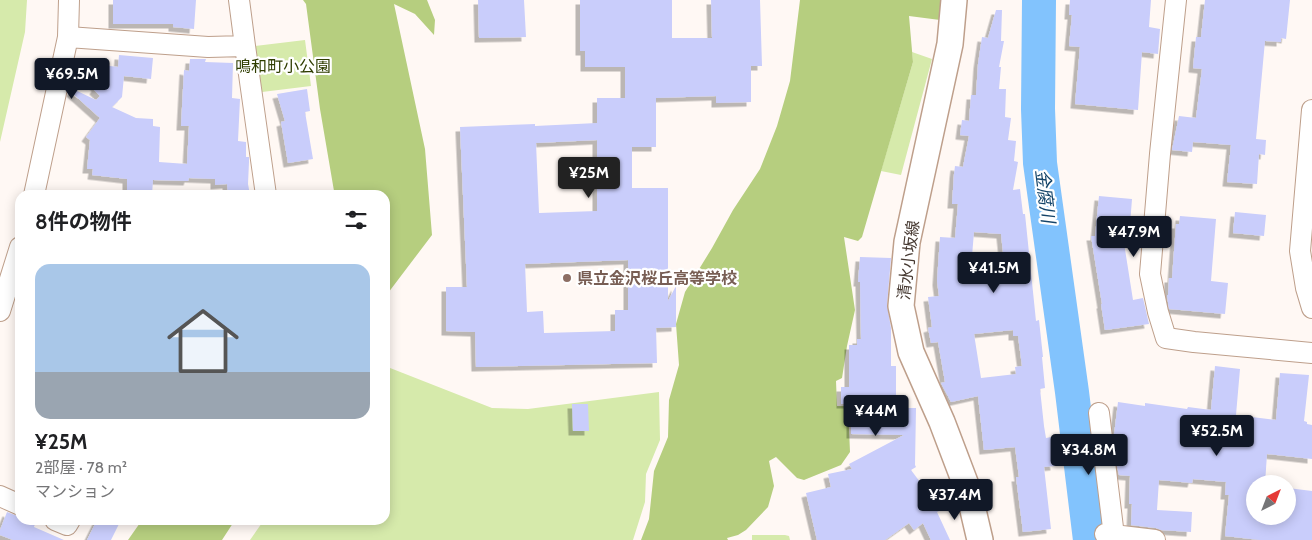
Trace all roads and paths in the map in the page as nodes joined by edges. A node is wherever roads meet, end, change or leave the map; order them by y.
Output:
1 (69, 0) edge
2 (238, 0) edge
3 (954, 0) edge
4 (1176, 0) edge
5 (68, 37) junction
6 (245, 46) junction
7 (1312, 110) edge
8 (35, 190) edge
9 (265, 190) edge
10 (15, 263) edge
11 (1312, 308) edge
12 (0, 311) edge
13 (1312, 353) edge
14 (1099, 413) dead end
15 (0, 496) edge
16 (15, 503) edge
17 (980, 540) edge
18 (1155, 540) edge

1 - 5 street
2 - 6 street
3 - 17 main road, 清水小坂線
4 - 13 street
5 - 6 street
5 - 8 street
6 - 9 street
7 - 11 street
10 - 12 street
14 - 18 street
15 - 16 street

